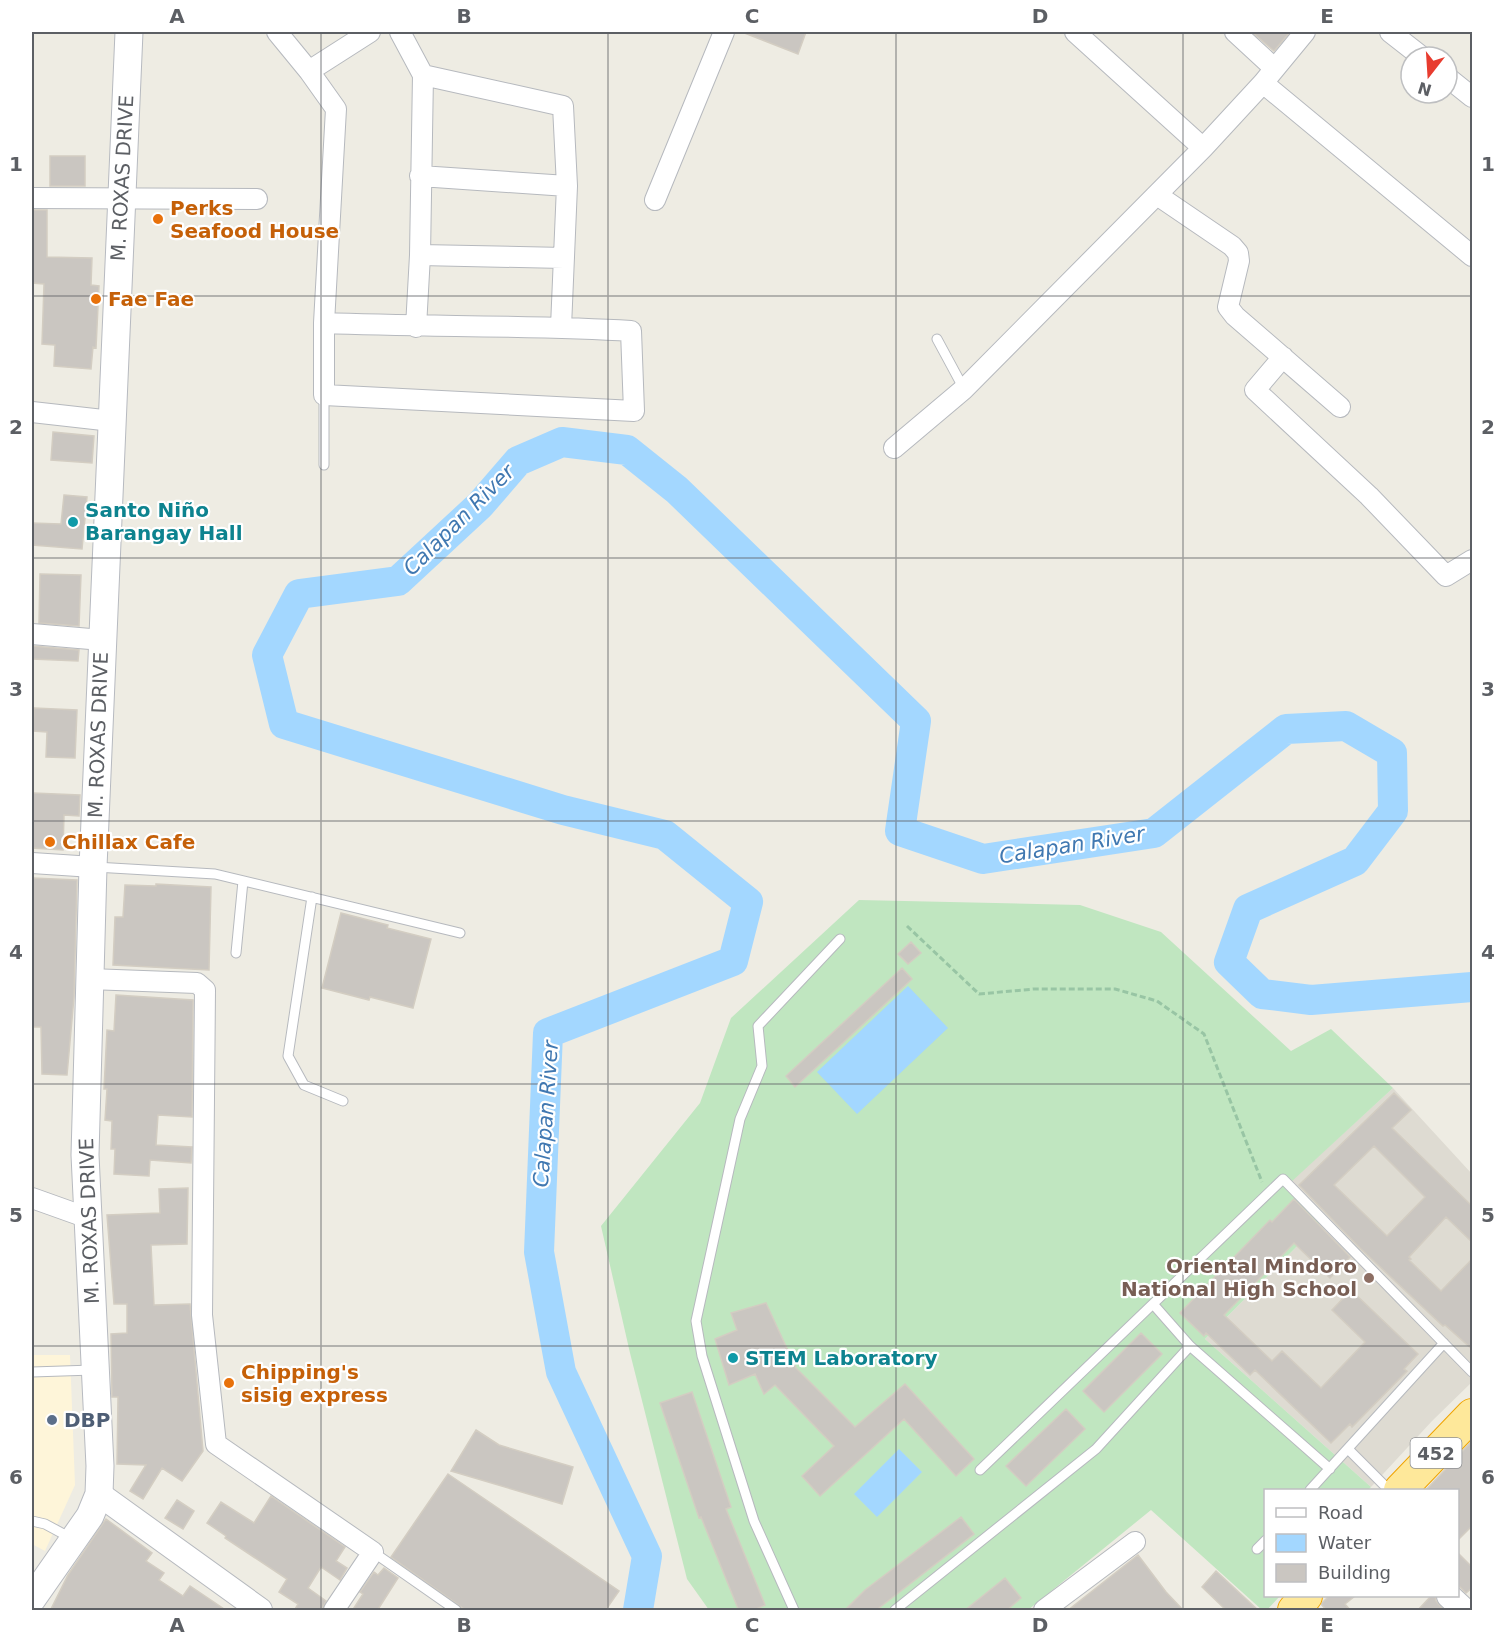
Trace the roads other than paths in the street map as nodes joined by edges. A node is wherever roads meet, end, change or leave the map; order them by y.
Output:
1 (129, 32) edge
2 (278, 32) edge
3 (370, 32) edge
4 (400, 32) edge
5 (724, 32) edge
6 (1075, 32) edge
7 (1235, 32) edge
8 (1305, 32) edge
9 (1390, 32) edge
10 (1407, 45) edge
11 (309, 71) junction
12 (423, 75) junction
13 (1269, 76) junction
14 (1459, 86) edge
15 (1473, 97) edge
16 (1203, 148) junction
17 (420, 176) junction
18 (567, 186) junction
19 (1157, 195) junction
20 (32, 198) edge
21 (121, 199) junction
22 (257, 199) dead end
23 (655, 200) dead end
24 (420, 255) junction
25 (1473, 256) edge
26 (564, 258) junction
27 (324, 323) junction
28 (416, 327) junction
29 (561, 327) junction
30 (936, 339) dead end
31 (1283, 357) junction
32 (964, 389) junction
33 (324, 395) junction
34 (1340, 407) dead end
35 (32, 412) edge
36 (112, 420) junction
37 (894, 448) dead end
38 (324, 465) dead end
39 (1473, 560) edge
40 (32, 634) edge
41 (102, 640) junction
42 (32, 863) edge
43 (93, 867) junction
44 (243, 881) junction
45 (312, 897) junction
46 (460, 933) dead end
47 (840, 939) dead end
48 (236, 953) dead end
49 (89, 979) junction
50 (343, 1101) dead end
51 (32, 1198) edge
52 (88, 1218) junction
53 (1153, 1304) junction
54 (1443, 1342) junction
55 (1190, 1346) junction
56 (95, 1370) junction
57 (32, 1372) edge
58 (1473, 1372) edge
59 (1473, 1414) edge
60 (1348, 1449) junction
61 (1330, 1469) junction
62 (980, 1470) dead end
63 (1312, 1489) edge
64 (1387, 1489) edge
65 (1402, 1489) edge
66 (99, 1494) junction
67 (32, 1521) edge
68 (74, 1539) junction
69 (1135, 1542) dead end
70 (1264, 1542) edge
71 (1257, 1549) dead end
72 (373, 1552) junction
73 (1305, 1597) edge
74 (1450, 1597) edge
75 (32, 1599) edge
76 (260, 1611) edge
77 (334, 1611) edge
78 (456, 1611) edge
79 (794, 1611) edge
80 (896, 1611) edge
81 (1044, 1611) edge
82 (1293, 1611) edge
83 (1464, 1611) edge

1 - 21 main road, M. ROXAS DRIVE
2 - 11 street
3 - 11 street
4 - 12 street
5 - 23 street
6 - 16 street
7 - 13 street
8 - 13 street
9 - 10 street
11 - 27 street
12 - 17 street
12 - 18 street
13 - 16 street
13 - 25 street
14 - 15 street
16 - 19 street
17 - 18 street
17 - 24 street
18 - 26 street
19 - 31 street
19 - 32 street
20 - 21 street
21 - 22 street
21 - 36 main road, M. ROXAS DRIVE
24 - 26 street
24 - 28 street
26 - 29 street
27 - 28 street
27 - 33 street
28 - 29 street
29 - 33 street
30 - 32 lane
31 - 34 street
31 - 39 street
32 - 37 street
33 - 38 lane
35 - 36 street
36 - 41 main road, M. ROXAS DRIVE
40 - 41 street
41 - 43 main road, M. ROXAS DRIVE
42 - 43 street
43 - 44 lane
43 - 49 main road, M. ROXAS DRIVE
44 - 45 lane
44 - 48 lane
45 - 46 lane
45 - 50 lane
47 - 79 lane
49 - 52 main road, M. ROXAS DRIVE
49 - 72 street
51 - 52 street
52 - 56 main road, M. ROXAS DRIVE
53 - 54 lane
53 - 55 lane
53 - 62 lane
54 - 58 lane
54 - 60 lane
55 - 61 lane
55 - 80 lane
56 - 57 lane
56 - 66 main road, M. ROXAS DRIVE
59 - 65 highway, 452
60 - 61 lane
60 - 64 lane
61 - 63 lane
66 - 68 main road, M. ROXAS DRIVE
66 - 76 street
67 - 68 lane
68 - 75 main road, M. ROXAS DRIVE
69 - 81 street
70 - 71 lane
72 - 77 street
72 - 78 lane
73 - 82 highway
74 - 83 street

